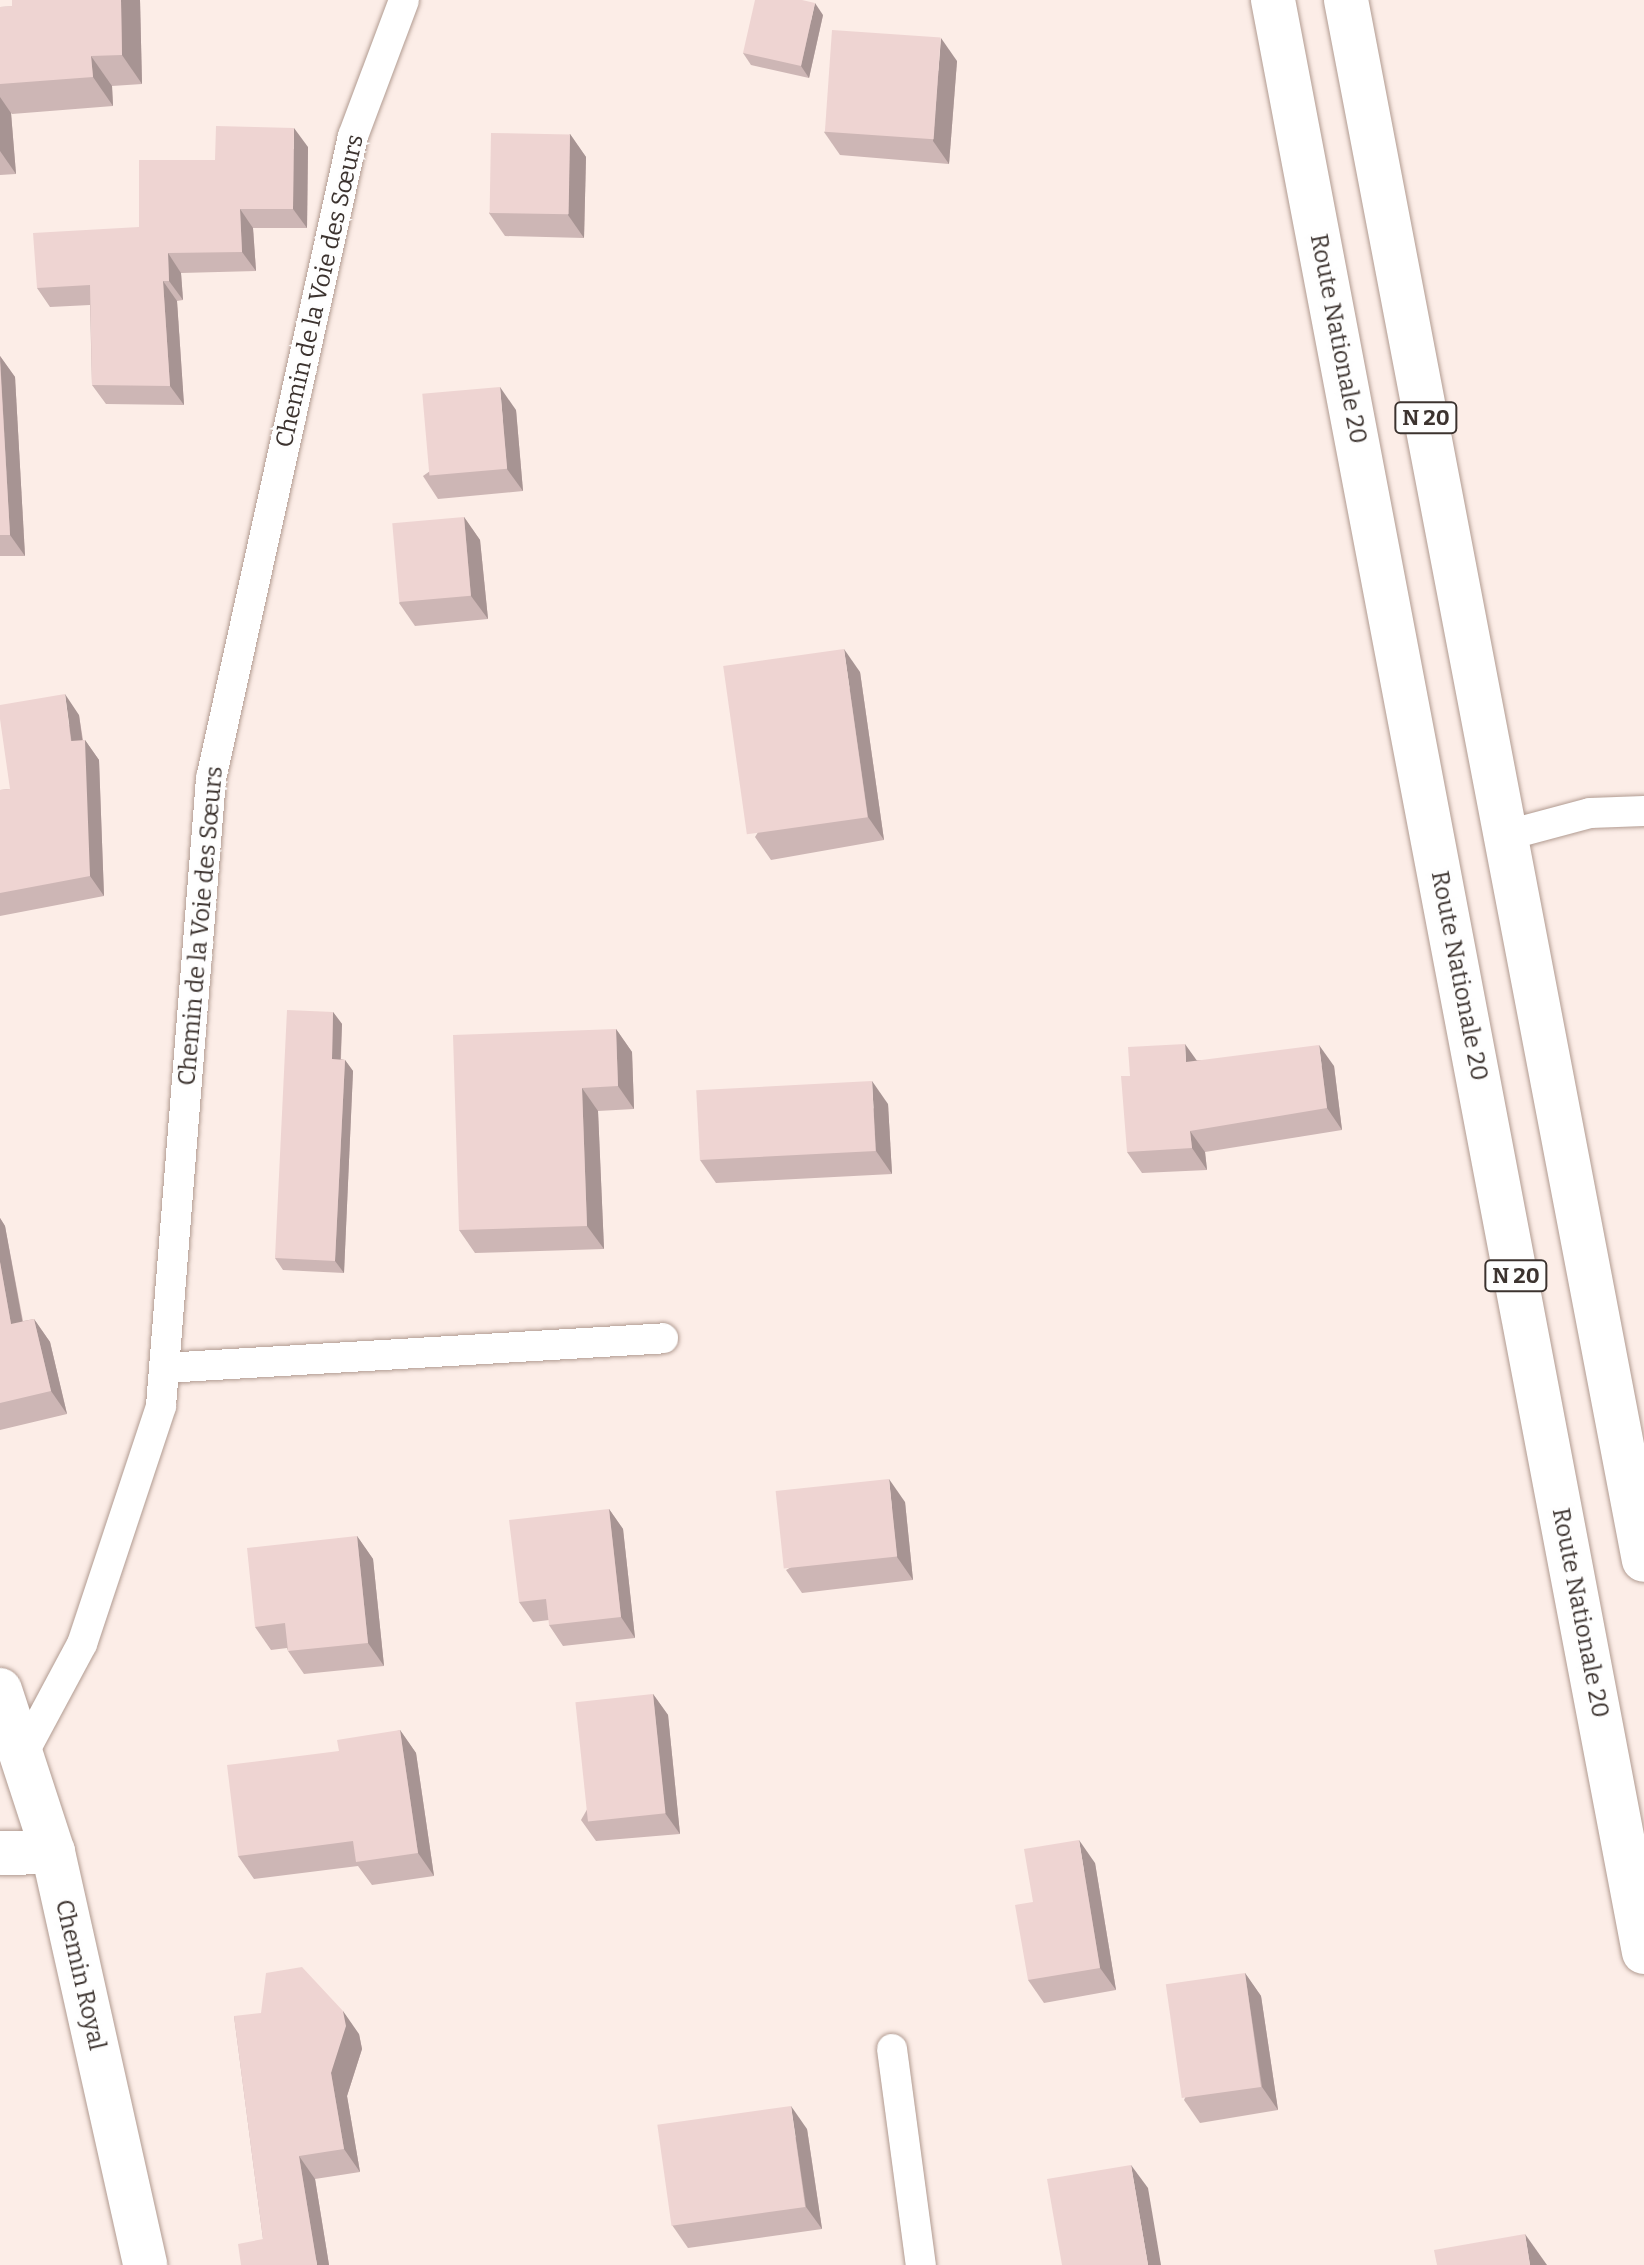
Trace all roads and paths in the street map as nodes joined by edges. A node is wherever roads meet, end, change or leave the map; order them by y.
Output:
1 (404, 0) edge
2 (1273, 0) edge
3 (1346, 0) edge
4 (1644, 811) edge
5 (1504, 836) junction
6 (663, 1338) dead end
7 (164, 1368) junction
8 (1644, 1560) edge
9 (0, 1690) edge
10 (24, 1752) junction
11 (53, 1852) junction
12 (0, 1853) edge
13 (1644, 1952) edge
14 (892, 2049) dead end
15 (145, 2265) edge
16 (921, 2265) edge

1 - 7 lane, Chemin de la Voie des Sœurs
2 - 13 main road, Route Nationale 20 / N 20
3 - 5 main road, N 20
4 - 5 lane
5 - 8 main road, N 20
6 - 7 lane
7 - 10 lane, Chemin de la Voie des Sœurs
9 - 10 main road, Chemin Royal
10 - 11 main road, Chemin Royal
11 - 12 main road
11 - 15 main road, Chemin Royal
14 - 16 lane

